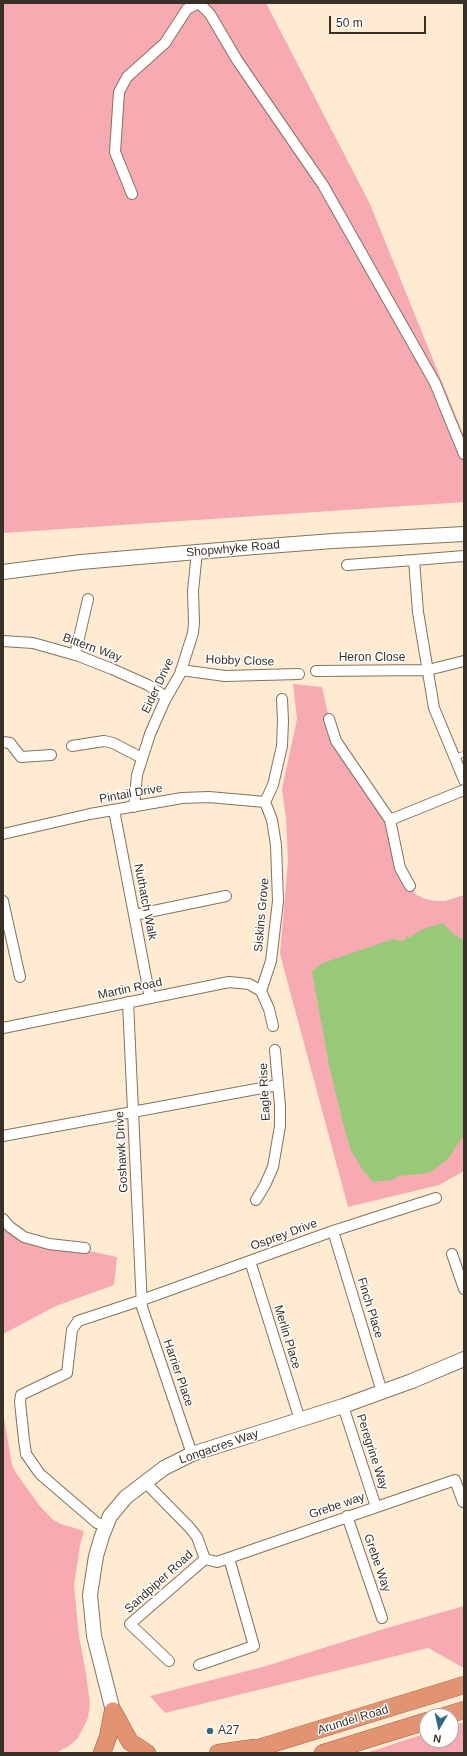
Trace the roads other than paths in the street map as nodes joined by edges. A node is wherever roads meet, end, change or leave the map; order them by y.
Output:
1 (199, 3) edge
2 (132, 194) dead end
3 (464, 454) edge
4 (464, 534) edge
5 (197, 552) junction
6 (464, 556) edge
7 (414, 560) junction
8 (347, 565) dead end
9 (3, 572) edge
10 (88, 599) dead end
11 (3, 641) edge
12 (75, 655) junction
13 (464, 661) edge
14 (181, 670) junction
15 (428, 670) junction
16 (316, 671) dead end
17 (299, 674) dead end
18 (166, 697) junction
19 (282, 699) dead end
20 (329, 719) dead end
21 (3, 742) edge
22 (72, 746) dead end
23 (51, 754) dead end
24 (460, 756) edge
25 (142, 758) junction
26 (464, 780) edge
27 (464, 790) edge
28 (265, 802) junction
29 (134, 806) junction
30 (114, 810) junction
31 (390, 820) junction
32 (3, 834) edge
33 (410, 886) dead end
34 (226, 896) dead end
35 (3, 901) edge
36 (134, 915) junction
37 (20, 977) dead end
38 (261, 991) junction
39 (150, 998) junction
40 (128, 1002) junction
41 (273, 1026) dead end
42 (3, 1028) edge
43 (275, 1050) dead end
44 (278, 1085) junction
45 (133, 1112) junction
46 (3, 1136) edge
47 (436, 1198) dead end
48 (256, 1200) dead end
49 (3, 1219) edge
50 (333, 1231) junction
51 (84, 1248) dead end
52 (452, 1254) dead end
53 (250, 1261) junction
54 (464, 1289) edge
55 (142, 1300) junction
56 (464, 1359) edge
57 (382, 1392) junction
58 (343, 1406) junction
59 (300, 1420) junction
60 (192, 1454) junction
61 (145, 1482) junction
62 (463, 1502) dead end
63 (376, 1507) junction
64 (347, 1516) junction
65 (106, 1526) junction
66 (229, 1558) junction
67 (205, 1559) junction
68 (382, 1618) dead end
69 (169, 1661) dead end
70 (199, 1665) dead end
71 (464, 1685) edge
72 (113, 1711) junction
73 (419, 1723) edge
74 (274, 1745) junction
75 (102, 1753) edge
76 (147, 1753) edge
77 (218, 1753) edge
78 (242, 1753) edge
79 (323, 1753) edge

1 - 2 street
1 - 3 street
4 - 5 main road, Shopwhyke Road
5 - 9 main road, Shopwhyke Road
5 - 14 street, Eider Drive
6 - 7 street
7 - 8 street
7 - 15 street
10 - 12 street
11 - 12 street, Bittern Way
12 - 18 street, Bittern Way
13 - 15 street, Heron Close
14 - 17 street, Hobby Close
14 - 18 street, Eider Drive
15 - 16 street, Heron Close
15 - 24 street
18 - 25 street, Eider Drive
19 - 28 street
20 - 31 street
21 - 23 street
22 - 25 street
24 - 26 street
25 - 29 street, Eider Drive
27 - 31 street
28 - 29 street, Pintail Drive
28 - 38 street, Siskins Grove
29 - 30 street, Pintail Drive
30 - 32 street, Pintail Drive
30 - 36 street, Nuthatch Walk
31 - 33 street
34 - 36 street
35 - 37 street
36 - 39 street, Nuthatch Walk
38 - 39 street, Martin Road
38 - 41 street
39 - 40 street, Martin Road
40 - 42 street, Martin Road
40 - 45 street, Goshawk Drive
43 - 44 street, Eagle Rise
44 - 45 street
44 - 48 street, Eagle Rise
45 - 46 street
45 - 55 street, Goshawk Drive
47 - 50 street, Osprey Drive
49 - 51 street
50 - 53 street, Osprey Drive
50 - 57 street, Finch Place
52 - 54 street
53 - 55 street, Osprey Drive
53 - 59 street, Merlin Place
55 - 60 street, Harrier Place
55 - 65 street, Osprey Drive
56 - 57 main road, Longacres Way
57 - 58 main road, Longacres Way
58 - 59 main road, Longacres Way
58 - 63 street, Peregrine Way
59 - 60 main road, Longacres Way
60 - 61 main road, Longacres Way
61 - 65 main road, Longacres Way
61 - 67 street, Sandpiper Road
62 - 63 street, Grebe way
63 - 64 street, Grebe way
64 - 66 street, Grebe way
64 - 68 street, Grebe Way
65 - 72 main road, Longacres Way
66 - 67 street, Grebe way
66 - 70 street
67 - 69 street, Sandpiper Road
71 - 74 highway, Arundel Road
72 - 75 highway
72 - 76 highway
73 - 79 highway, Arundel Road
74 - 77 highway
74 - 78 highway, Arundel Road

